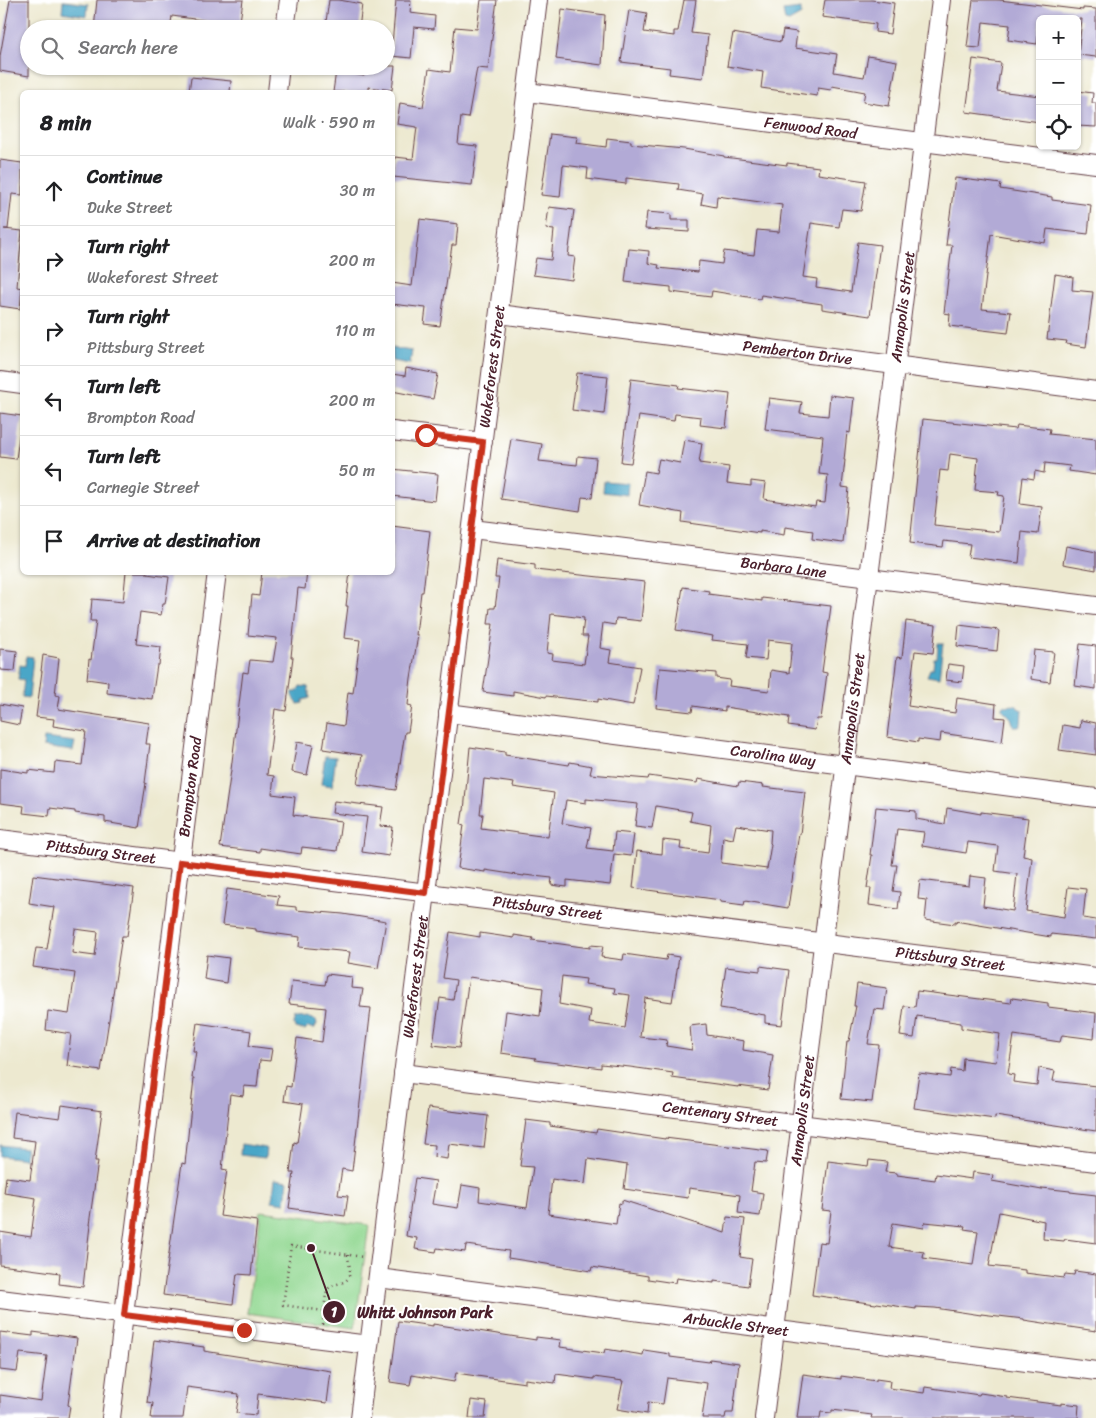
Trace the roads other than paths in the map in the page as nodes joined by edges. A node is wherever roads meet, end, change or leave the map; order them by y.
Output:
1 (289, 0) edge
2 (538, 0) edge
3 (941, 0) edge
4 (286, 20) edge
5 (279, 75) edge
6 (277, 90) edge
7 (527, 92) junction
8 (924, 141) junction
9 (1096, 164) edge
10 (499, 314) junction
11 (896, 365) junction
12 (0, 381) edge
13 (20, 384) edge
14 (1096, 391) edge
15 (395, 431) edge
16 (483, 442) junction
17 (472, 529) junction
18 (217, 575) edge
19 (869, 577) junction
20 (1096, 606) edge
21 (448, 713) junction
22 (845, 764) junction
23 (1096, 798) edge
24 (0, 839) edge
25 (180, 862) junction
26 (426, 893) junction
27 (823, 942) junction
28 (1096, 977) edge
29 (403, 1073) junction
30 (801, 1123) junction
31 (1096, 1162) edge
32 (378, 1278) junction
33 (0, 1299) edge
34 (124, 1315) junction
35 (775, 1330) junction
36 (369, 1345) junction
37 (1096, 1371) edge
38 (111, 1418) edge
39 (360, 1418) edge
40 (764, 1418) edge

1 - 4 street
2 - 7 street, Wakeforest Street
3 - 8 street, Annapolis Street
5 - 6 street
7 - 8 street, Fenwood Road
7 - 10 street, Wakeforest Street
8 - 9 street, Fenwood Road
8 - 11 street, Annapolis Street
10 - 11 street, Pemberton Drive
10 - 16 street, Wakeforest Street
11 - 14 street, Pemberton Drive
11 - 19 street, Annapolis Street
12 - 13 street
15 - 16 street
16 - 17 street, Wakeforest Street
17 - 19 street, Barbara Lane
17 - 21 street, Wakeforest Street
18 - 25 street, Brompton Road
19 - 20 street, Barbara Lane
19 - 22 street, Annapolis Street
21 - 22 street, Carolina Way
21 - 26 street, Wakeforest Street
22 - 23 street, Carolina Way
22 - 27 street, Annapolis Street
24 - 25 street, Pittsburg Street
25 - 26 street, Pittsburg Street
25 - 34 street, Brompton Road
26 - 27 street, Pittsburg Street
26 - 29 street, Wakeforest Street
27 - 28 street, Pittsburg Street
27 - 30 street, Annapolis Street
29 - 30 street, Centenary Street
29 - 32 street, Wakeforest Street
30 - 31 street, Centenary Street
30 - 35 street, Annapolis Street
32 - 35 street, Arbuckle Street
32 - 36 street, Wakeforest Street
33 - 34 street
34 - 36 street
34 - 38 street, Brompton Road
35 - 37 street, Arbuckle Street
35 - 40 street, Annapolis Street
36 - 39 street, Wakeforest Street

